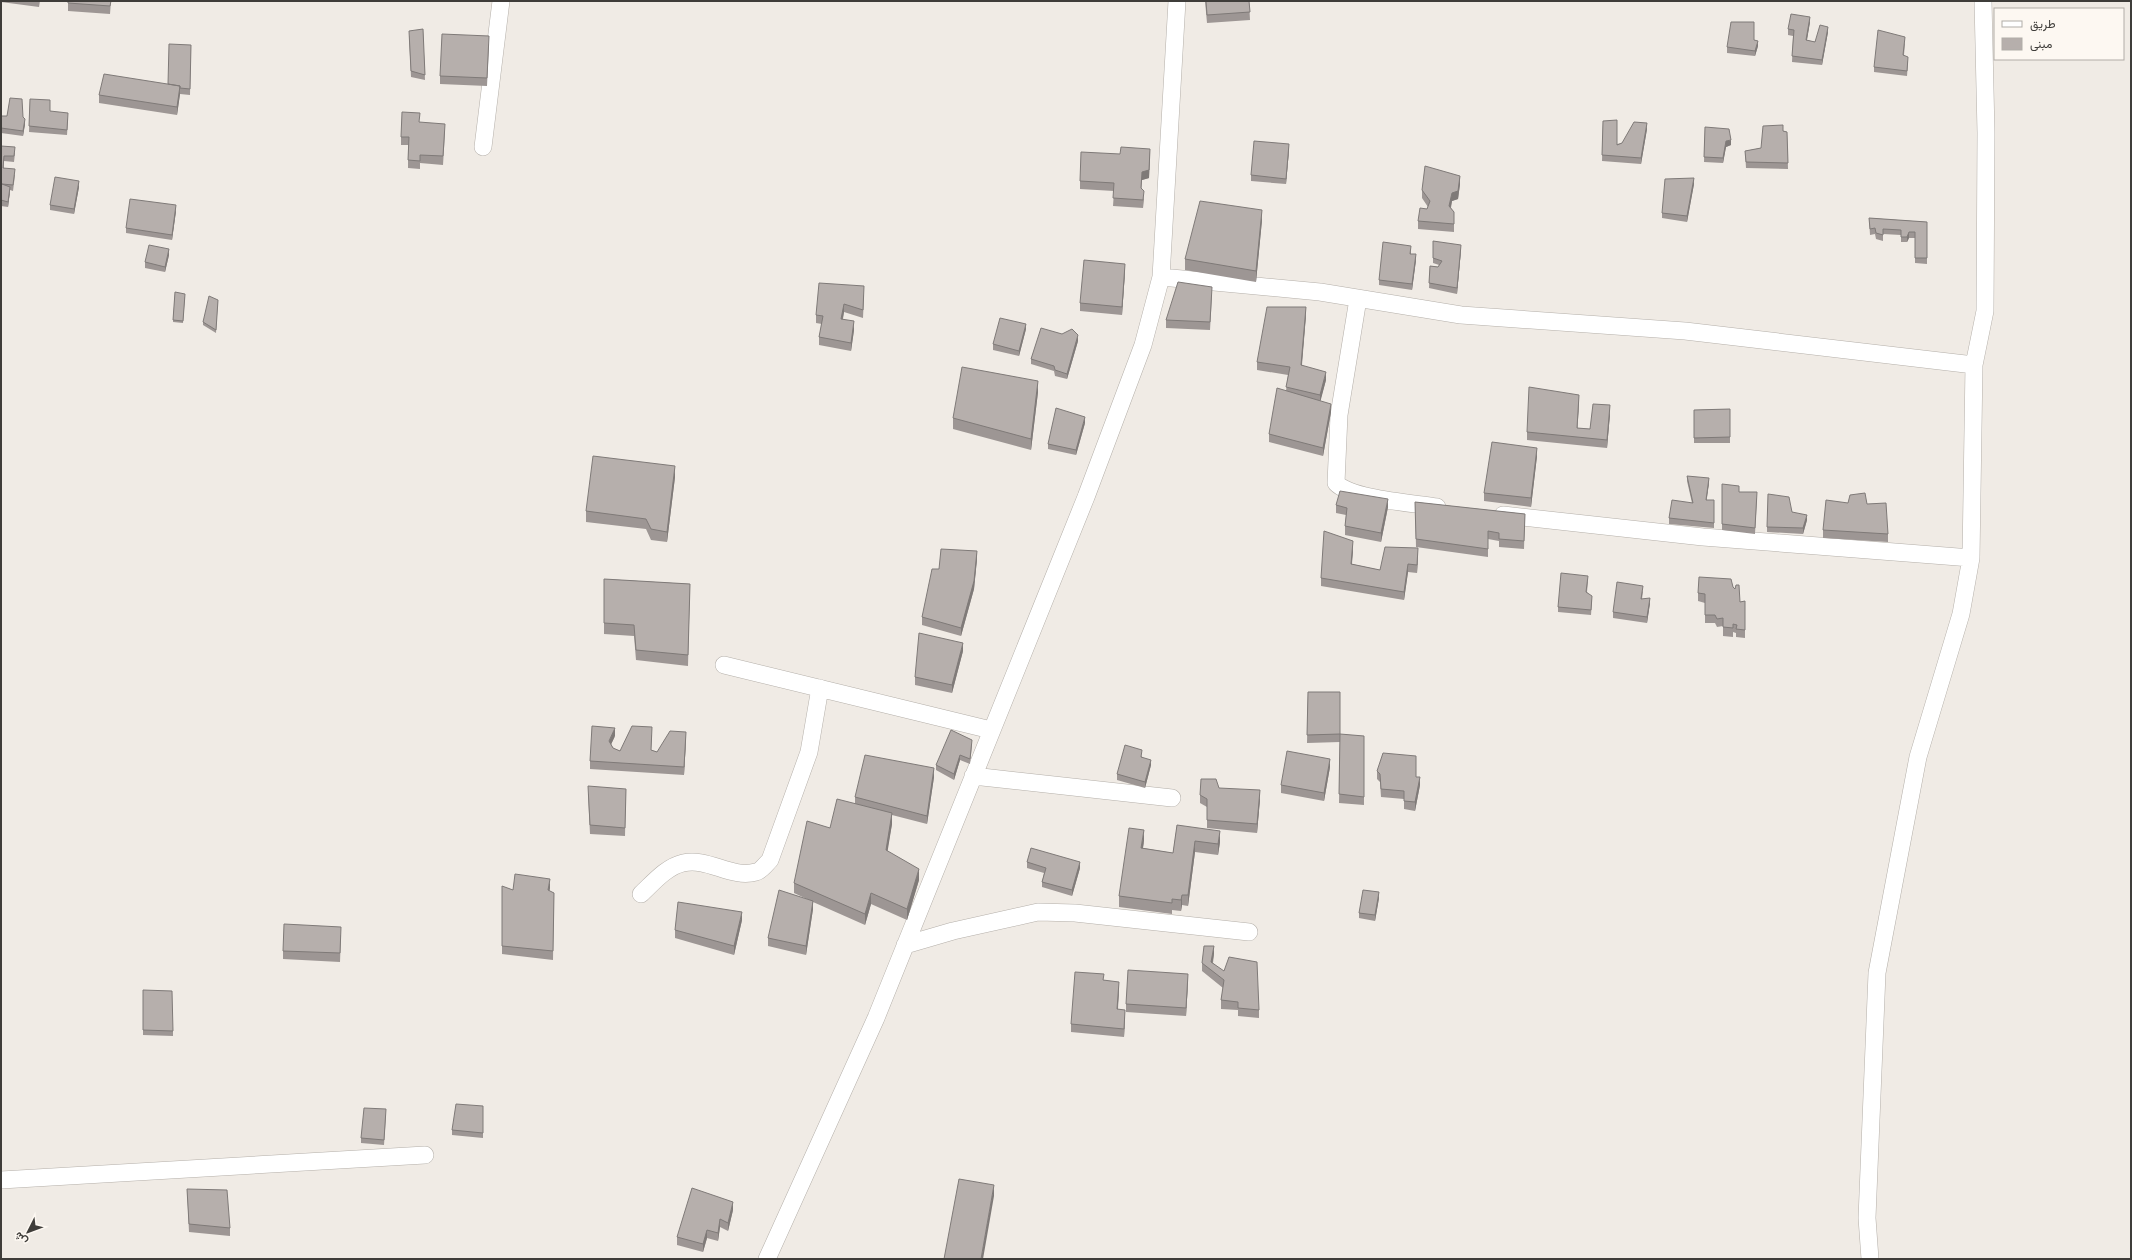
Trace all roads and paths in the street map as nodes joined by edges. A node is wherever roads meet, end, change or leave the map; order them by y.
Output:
1 (501, 1) edge
2 (1177, 1) edge
3 (1983, 1) edge
4 (484, 148) dead end
5 (1160, 277) junction
6 (1358, 299) junction
7 (1974, 365) junction
8 (1451, 508) edge
9 (1489, 513) edge
10 (1971, 558) junction
11 (724, 665) dead end
12 (820, 688) junction
13 (991, 730) junction
14 (973, 776) junction
15 (1172, 798) dead end
16 (641, 894) dead end
17 (1249, 932) dead end
18 (905, 945) junction
19 (425, 1155) dead end
20 (1, 1180) edge
21 (768, 1259) edge
22 (1870, 1259) edge

1 - 4 street
2 - 5 street
3 - 7 street
5 - 6 street
5 - 13 street
6 - 7 street
6 - 8 street
7 - 10 street
9 - 10 street
10 - 22 street
11 - 12 street
12 - 13 street
12 - 16 street
13 - 14 street
14 - 15 street
14 - 18 street
17 - 18 street
18 - 21 street
19 - 20 street

